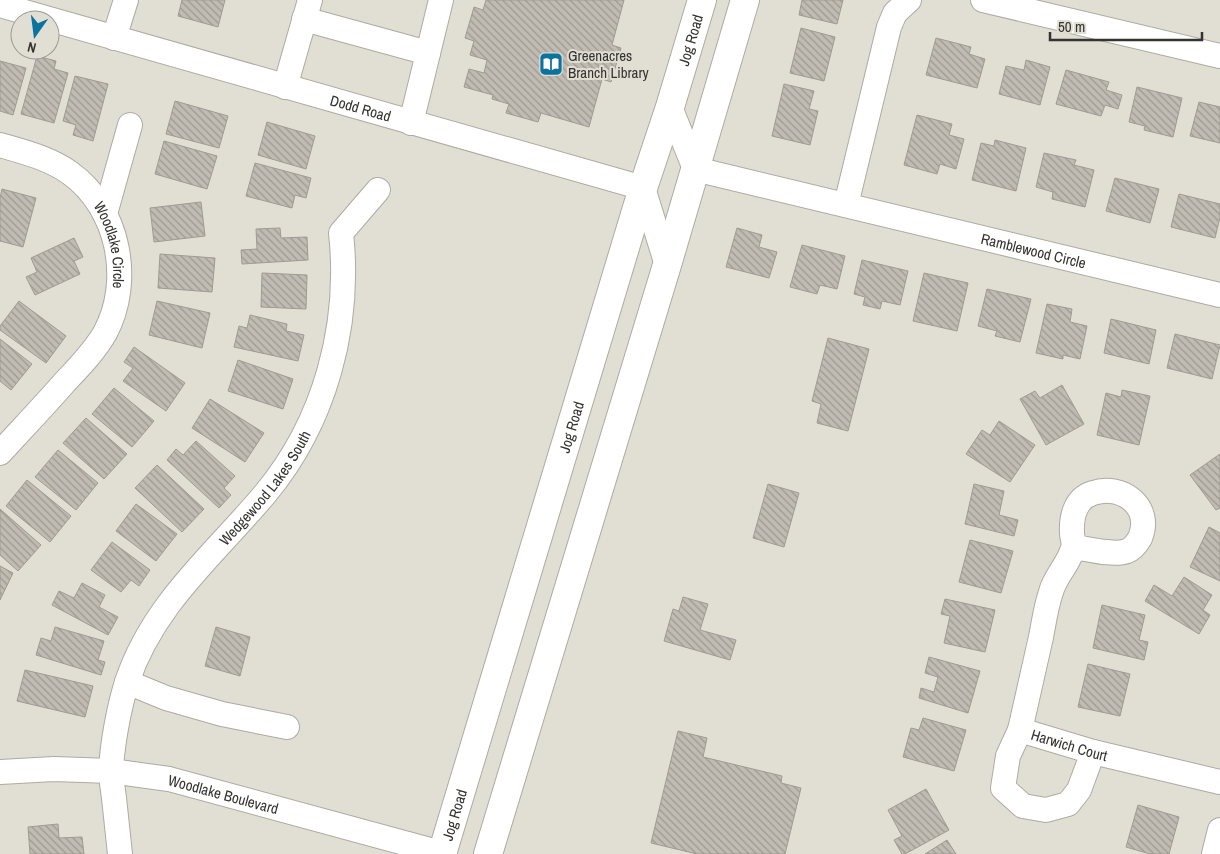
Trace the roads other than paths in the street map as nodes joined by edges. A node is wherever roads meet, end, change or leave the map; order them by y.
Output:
1 (126, 0) edge
2 (441, 0) edge
3 (702, 0) edge
4 (745, 0) edge
5 (909, 0) edge
6 (983, 0) edge
7 (0, 5) edge
8 (307, 10) edge
9 (114, 38) junction
10 (428, 53) junction
11 (1220, 56) edge
12 (285, 86) junction
13 (670, 107) junction
14 (411, 122) junction
15 (130, 125) dead end
16 (0, 145) edge
17 (695, 169) junction
18 (643, 188) junction
19 (378, 190) dead end
20 (846, 205) junction
21 (105, 214) junction
22 (667, 265) junction
23 (1220, 294) edge
24 (0, 453) edge
25 (1074, 547) dead end
26 (127, 682) junction
27 (287, 727) dead end
28 (1020, 730) junction
29 (1093, 752) junction
30 (111, 771) junction
31 (0, 772) edge
32 (1220, 782) edge
33 (1220, 830) edge
34 (120, 854) edge
35 (443, 854) edge
36 (488, 854) edge
37 (1214, 854) edge

1 - 9 street
2 - 10 street
3 - 13 main road, Jog Road
4 - 17 main road
5 - 20 street
6 - 11 street
7 - 9 street, Dodd Road
8 - 10 street
8 - 12 street
9 - 12 street, Dodd Road
10 - 14 street
12 - 14 street, Dodd Road
13 - 17 street
13 - 18 main road, Jog Road
14 - 18 street, Dodd Road
15 - 21 street
16 - 21 street, Woodlake Circle
17 - 20 street, Ramblewood Circle
17 - 22 main road
18 - 22 street
18 - 35 main road, Jog Road
19 - 26 street, Wedgewood Lakes South
20 - 23 street, Ramblewood Circle
21 - 24 street, Woodlake Circle
22 - 36 main road
25 - 28 street, Harwich Court
26 - 27 street
26 - 30 street, Wedgewood Lakes South
28 - 29 street, Harwich Court
28 - 29 street
29 - 32 street, Harwich Court
30 - 31 street, Woodlake Boulevard
30 - 34 street, Wedgewood Lakes South
30 - 35 street, Woodlake Boulevard
33 - 37 street

